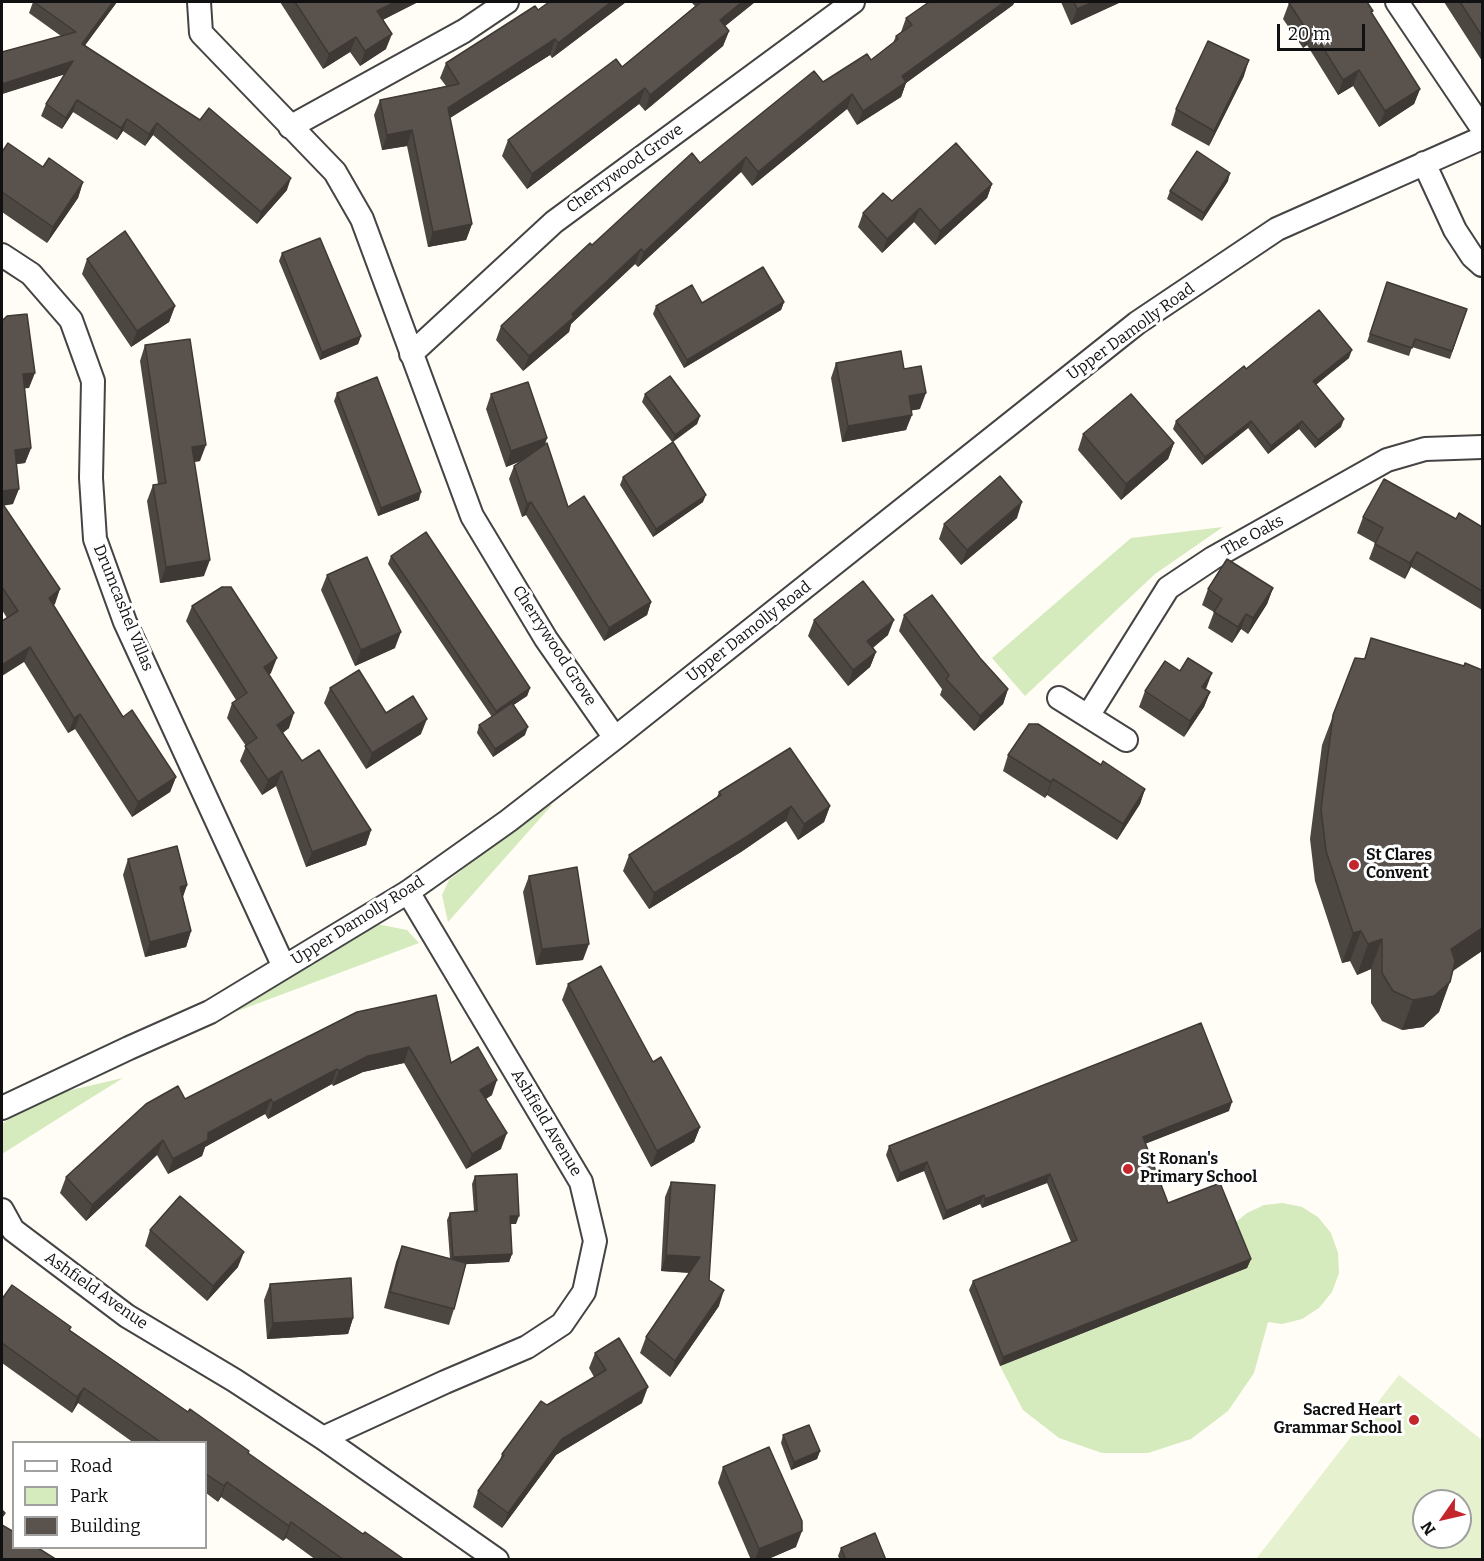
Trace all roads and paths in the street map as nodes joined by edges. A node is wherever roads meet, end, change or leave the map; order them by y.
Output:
1 (198, 2) edge
2 (507, 2) edge
3 (852, 2) edge
4 (1397, 2) edge
5 (290, 127) junction
6 (1482, 128) edge
7 (1482, 138) edge
8 (1424, 164) junction
9 (2, 255) edge
10 (1482, 265) edge
11 (411, 354) junction
12 (1482, 447) edge
13 (1059, 698) dead end
14 (1088, 716) junction
15 (615, 738) junction
16 (1125, 740) dead end
17 (408, 892) junction
18 (284, 967) junction
19 (2, 1107) edge
20 (2, 1210) edge
21 (323, 1438) junction
22 (497, 1560) edge

1 - 5 street, Cherrywood Grove
2 - 5 street
3 - 11 street, Cherrywood Grove
4 - 6 street
5 - 11 street, Cherrywood Grove
7 - 8 street, Upper Damolly Road
8 - 10 street
8 - 15 street, Upper Damolly Road
9 - 18 street, Drumcashel Villas
11 - 15 street, Cherrywood Grove
12 - 14 street, The Oaks
13 - 14 street
14 - 16 street
15 - 17 street, Upper Damolly Road
17 - 18 street, Upper Damolly Road
17 - 21 street, Ashfield Avenue
18 - 19 street, Upper Damolly Road
20 - 21 street, Ashfield Avenue
21 - 22 street, Ashfield Avenue

